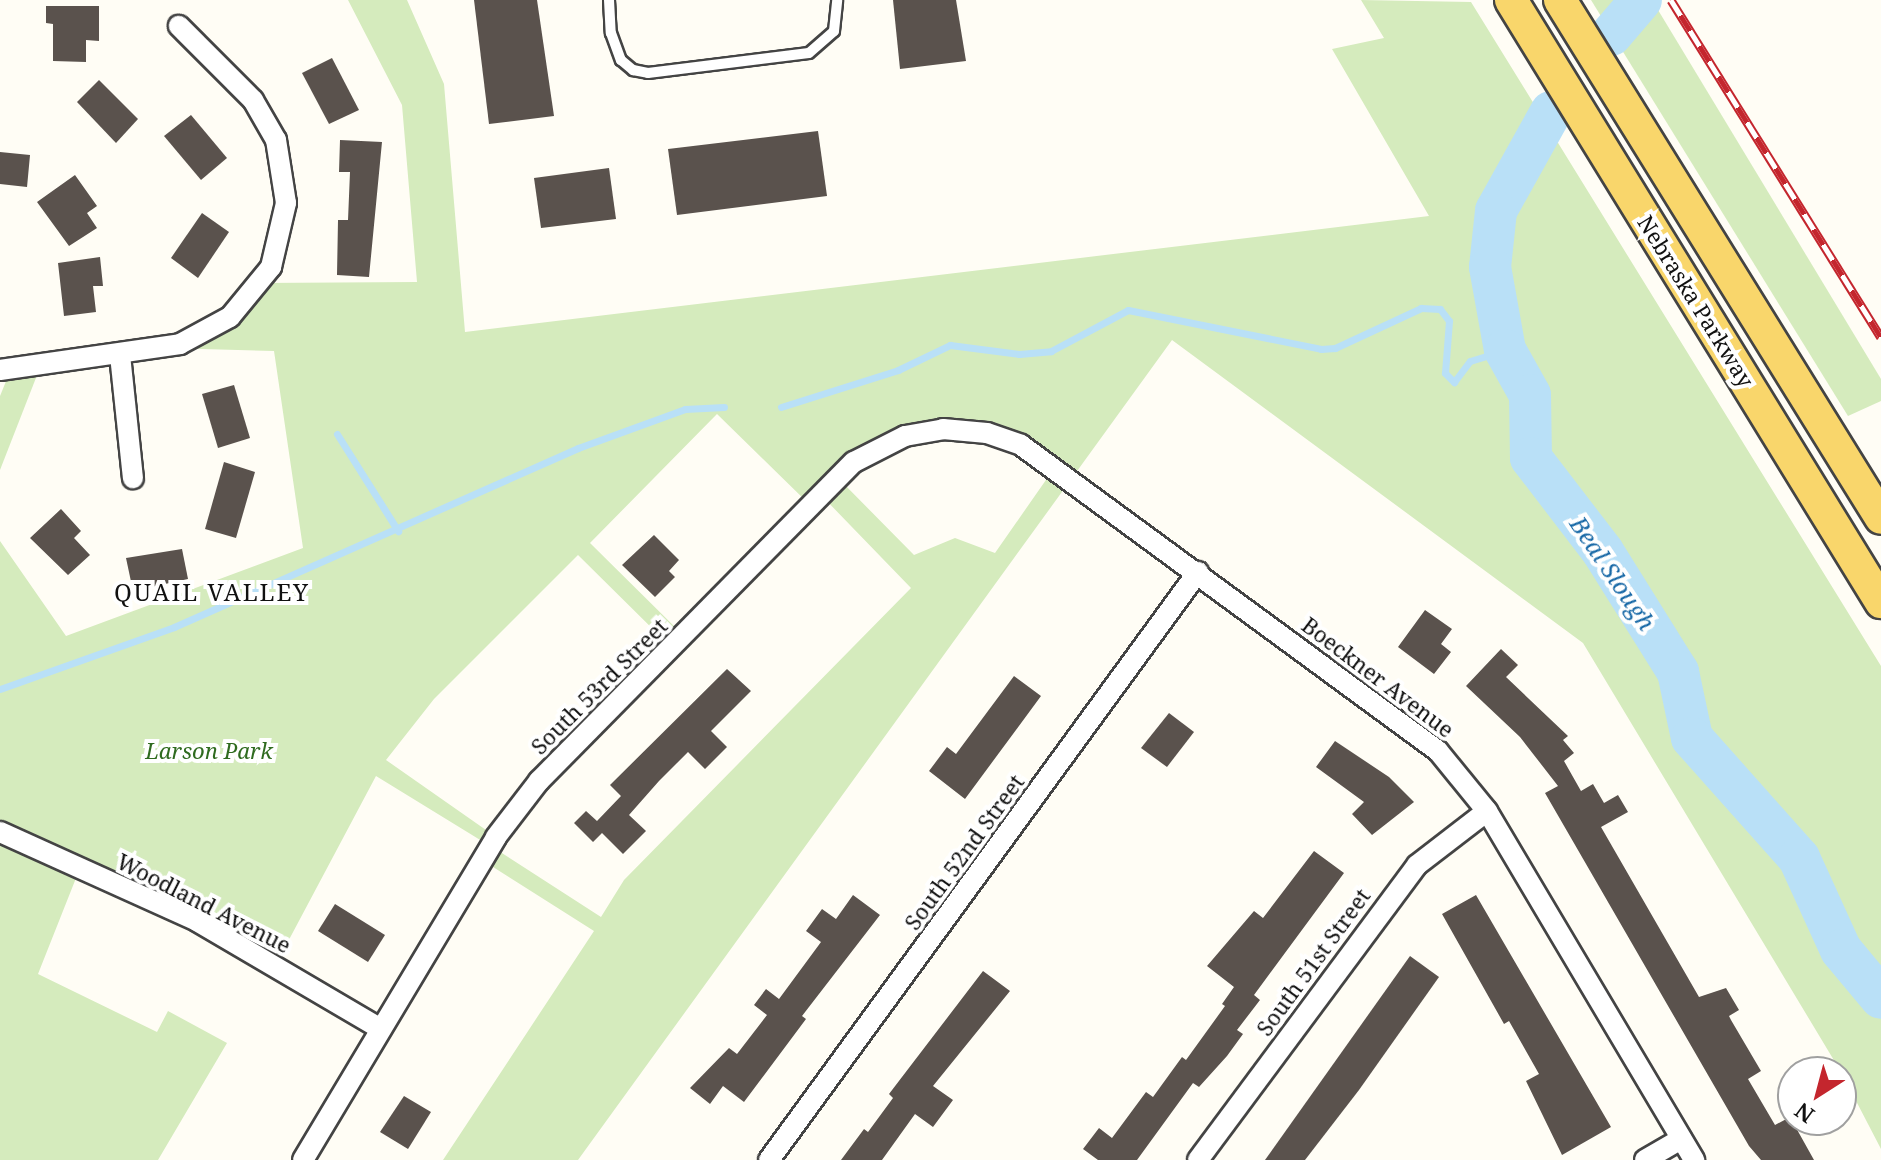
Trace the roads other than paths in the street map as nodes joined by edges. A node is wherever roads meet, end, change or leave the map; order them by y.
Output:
1 (609, 0) edge
2 (837, 0) edge
3 (1511, 0) edge
4 (1560, 0) edge
5 (179, 26) dead end
6 (120, 355) junction
7 (0, 370) edge
8 (1055, 468) joint
9 (133, 478) dead end
10 (1881, 518) edge
11 (1198, 572) junction
12 (1881, 602) edge
13 (1487, 811) junction
14 (0, 832) edge
15 (381, 1029) junction
16 (1681, 1139) junction
17 (303, 1160) edge
18 (769, 1160) edge
19 (1198, 1160) edge
20 (1645, 1160) edge
21 (1694, 1160) edge

1 - 2 lane
3 - 12 main road, Nebraska Parkway
4 - 10 main road, Nebraska Parkway
5 - 6 street
6 - 7 street
6 - 9 street
8 - 11 street, Boeckner Avenue
8 - 15 street, South 53rd Street
11 - 13 street, Boeckner Avenue
11 - 18 street, South 52nd Street
13 - 16 street, Boeckner Avenue
13 - 19 street, South 51st Street
14 - 15 street, Woodland Avenue
15 - 17 street, South 53rd Street
16 - 20 street
16 - 21 street, Boeckner Avenue

